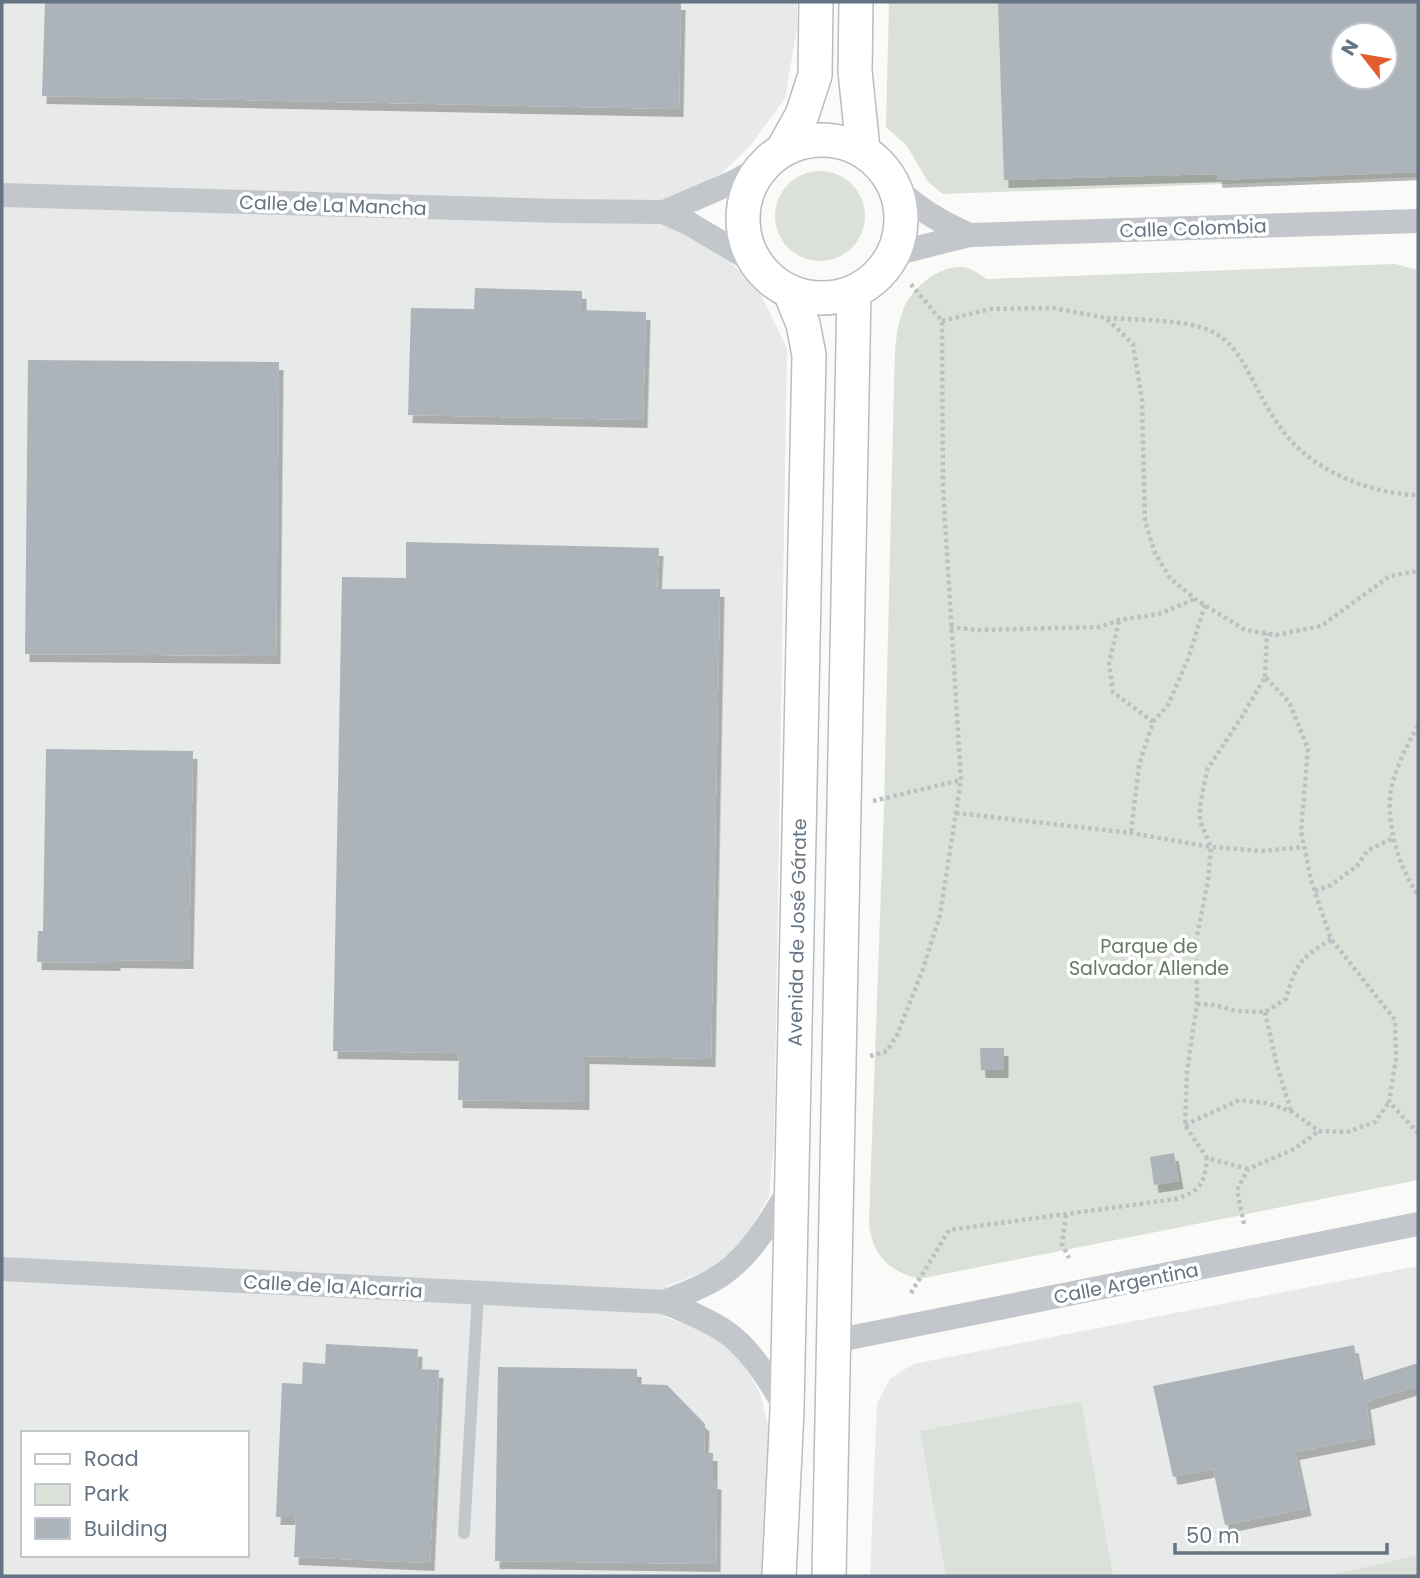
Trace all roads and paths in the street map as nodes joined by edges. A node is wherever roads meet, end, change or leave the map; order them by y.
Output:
1 (816, 2) edge
2 (856, 2) edge
3 (863, 149) junction
4 (772, 158) junction
5 (896, 188) junction
6 (2, 195) edge
7 (664, 212) junction
8 (1418, 221) edge
9 (969, 235) junction
10 (754, 262) junction
11 (902, 268) junction
12 (790, 292) junction
13 (854, 292) junction
14 (1106, 318) junction
15 (942, 321) junction
16 (1418, 495) edge
17 (1418, 570) edge
18 (1195, 599) junction
19 (1205, 605) junction
20 (1119, 620) junction
21 (950, 627) junction
22 (1267, 634) junction
23 (1265, 677) junction
24 (1153, 722) junction
25 (1418, 726) edge
26 (961, 780) junction
27 (873, 801) dead end
28 (956, 813) junction
29 (1131, 833) junction
30 (1393, 838) junction
31 (1211, 847) junction
32 (1303, 847) dead end
33 (1315, 891) junction
34 (1418, 894) edge
35 (1331, 939) junction
36 (1196, 1004) junction
37 (1265, 1013) junction
38 (866, 1057) dead end
39 (1389, 1102) junction
40 (1291, 1111) junction
41 (1185, 1125) junction
42 (1319, 1131) junction
43 (1418, 1133) edge
44 (1207, 1157) junction
45 (1248, 1169) junction
46 (792, 1186) junction
47 (1066, 1215) junction
48 (1244, 1224) dead end
49 (1418, 1224) edge
50 (1069, 1258) dead end
51 (2, 1269) edge
52 (478, 1293) junction
53 (911, 1293) dead end
54 (664, 1302) junction
55 (834, 1342) junction
56 (787, 1410) junction
57 (464, 1533) dead end
58 (779, 1576) edge
59 (829, 1576) edge

1 - 4 main road
2 - 3 main road
3 - 4 main road
3 - 5 main road
4 - 7 street, Calle de La Mancha
4 - 10 main road
5 - 9 street, Calle Colombia
5 - 11 main road
6 - 7 street, Calle de La Mancha
7 - 10 street, Calle de La Mancha
8 - 9 street, Calle Colombia
9 - 11 street, Calle Colombia
10 - 12 main road
11 - 13 main road
11 - 15 path
12 - 13 main road
12 - 46 main road, Avenida de José Gárate
13 - 55 main road
14 - 15 path
14 - 16 path
14 - 18 path
15 - 21 path
17 - 22 path
18 - 19 path
18 - 20 path
19 - 22 path
19 - 24 path
20 - 21 path
20 - 24 path
21 - 26 path
22 - 23 path
23 - 31 path
23 - 33 path
24 - 29 path
25 - 30 path
26 - 27 path
26 - 28 path
28 - 29 path
28 - 38 path
29 - 31 path
30 - 33 path
30 - 34 path
31 - 32 path
31 - 36 path
33 - 35 path
35 - 37 path
35 - 39 path
36 - 37 path
36 - 41 path
37 - 40 path
39 - 42 path
39 - 43 path
40 - 41 path
40 - 42 path
41 - 44 path
42 - 45 path
44 - 45 path
44 - 47 path
45 - 48 path
46 - 54 street, Calle de la Alcarria
46 - 56 main road, Avenida de José Gárate
47 - 50 path
47 - 53 path
49 - 55 street, Calle Argentina
51 - 52 street, Calle de la Alcarria
52 - 54 street, Calle de la Alcarria
52 - 57 lane
54 - 56 street, Calle de la Alcarria
55 - 59 main road
56 - 58 main road, Avenida de José Gárate

